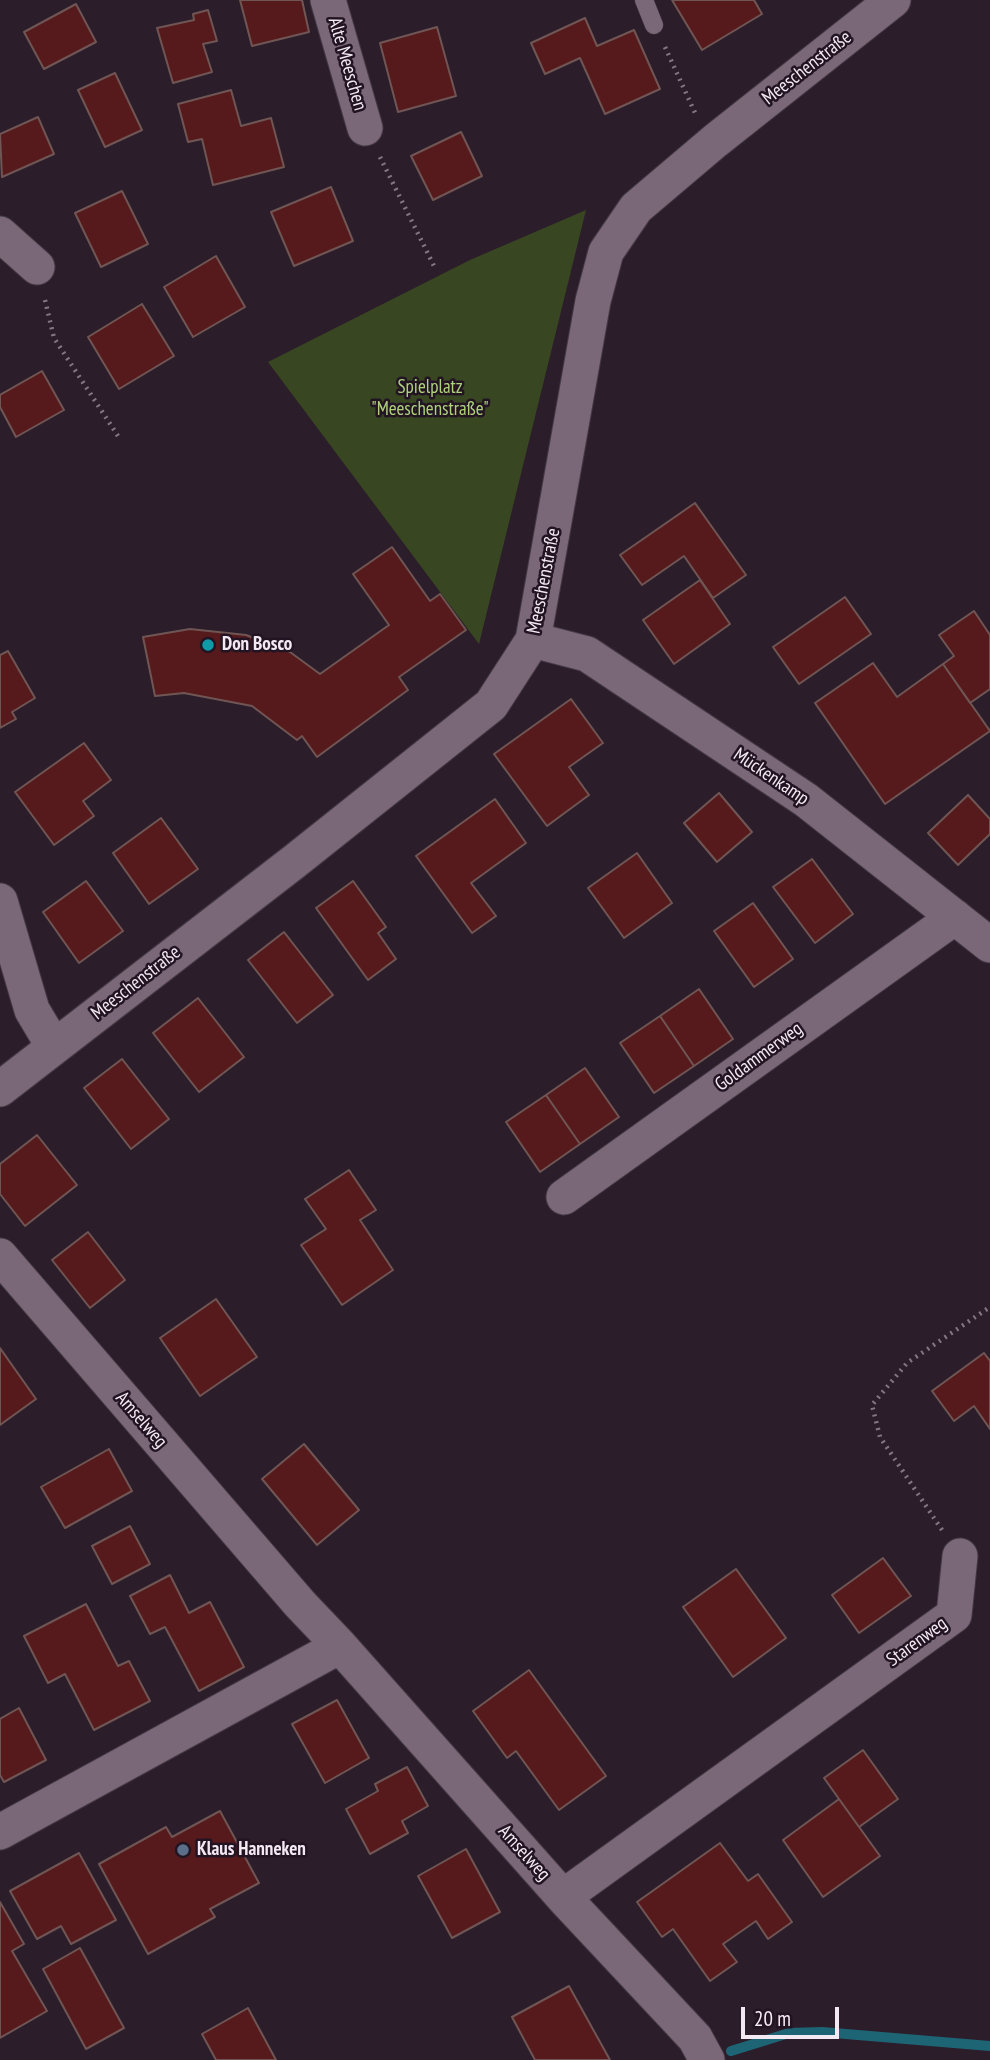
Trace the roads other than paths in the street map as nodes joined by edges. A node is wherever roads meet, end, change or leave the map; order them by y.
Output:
1 (328, 0) edge
2 (644, 0) edge
3 (893, 0) edge
4 (654, 25) road end
5 (365, 128) road end
6 (0, 234) edge
7 (37, 267) road end
8 (533, 640) junction
9 (0, 901) edge
10 (955, 917) junction
11 (990, 945) edge
12 (54, 1046) junction
13 (0, 1089) edge
14 (564, 1197) dead end
15 (0, 1256) edge
16 (960, 1556) road end
17 (340, 1646) junction
18 (0, 1832) edge
19 (563, 1897) junction
20 (707, 2060) edge

1 - 5 street, Alte Meeschen
2 - 4 lane
3 - 8 street, Meeschenstraße
6 - 7 street
8 - 10 street, Mückenkamp
8 - 12 street, Meeschenstraße
9 - 12 street
10 - 11 street, Mückenkamp
10 - 14 street, Goldammerweg
12 - 13 street, Meeschenstraße
15 - 17 street, Amselweg
16 - 19 street, Starenweg
17 - 18 street
17 - 19 street, Amselweg
19 - 20 street, Amselweg

